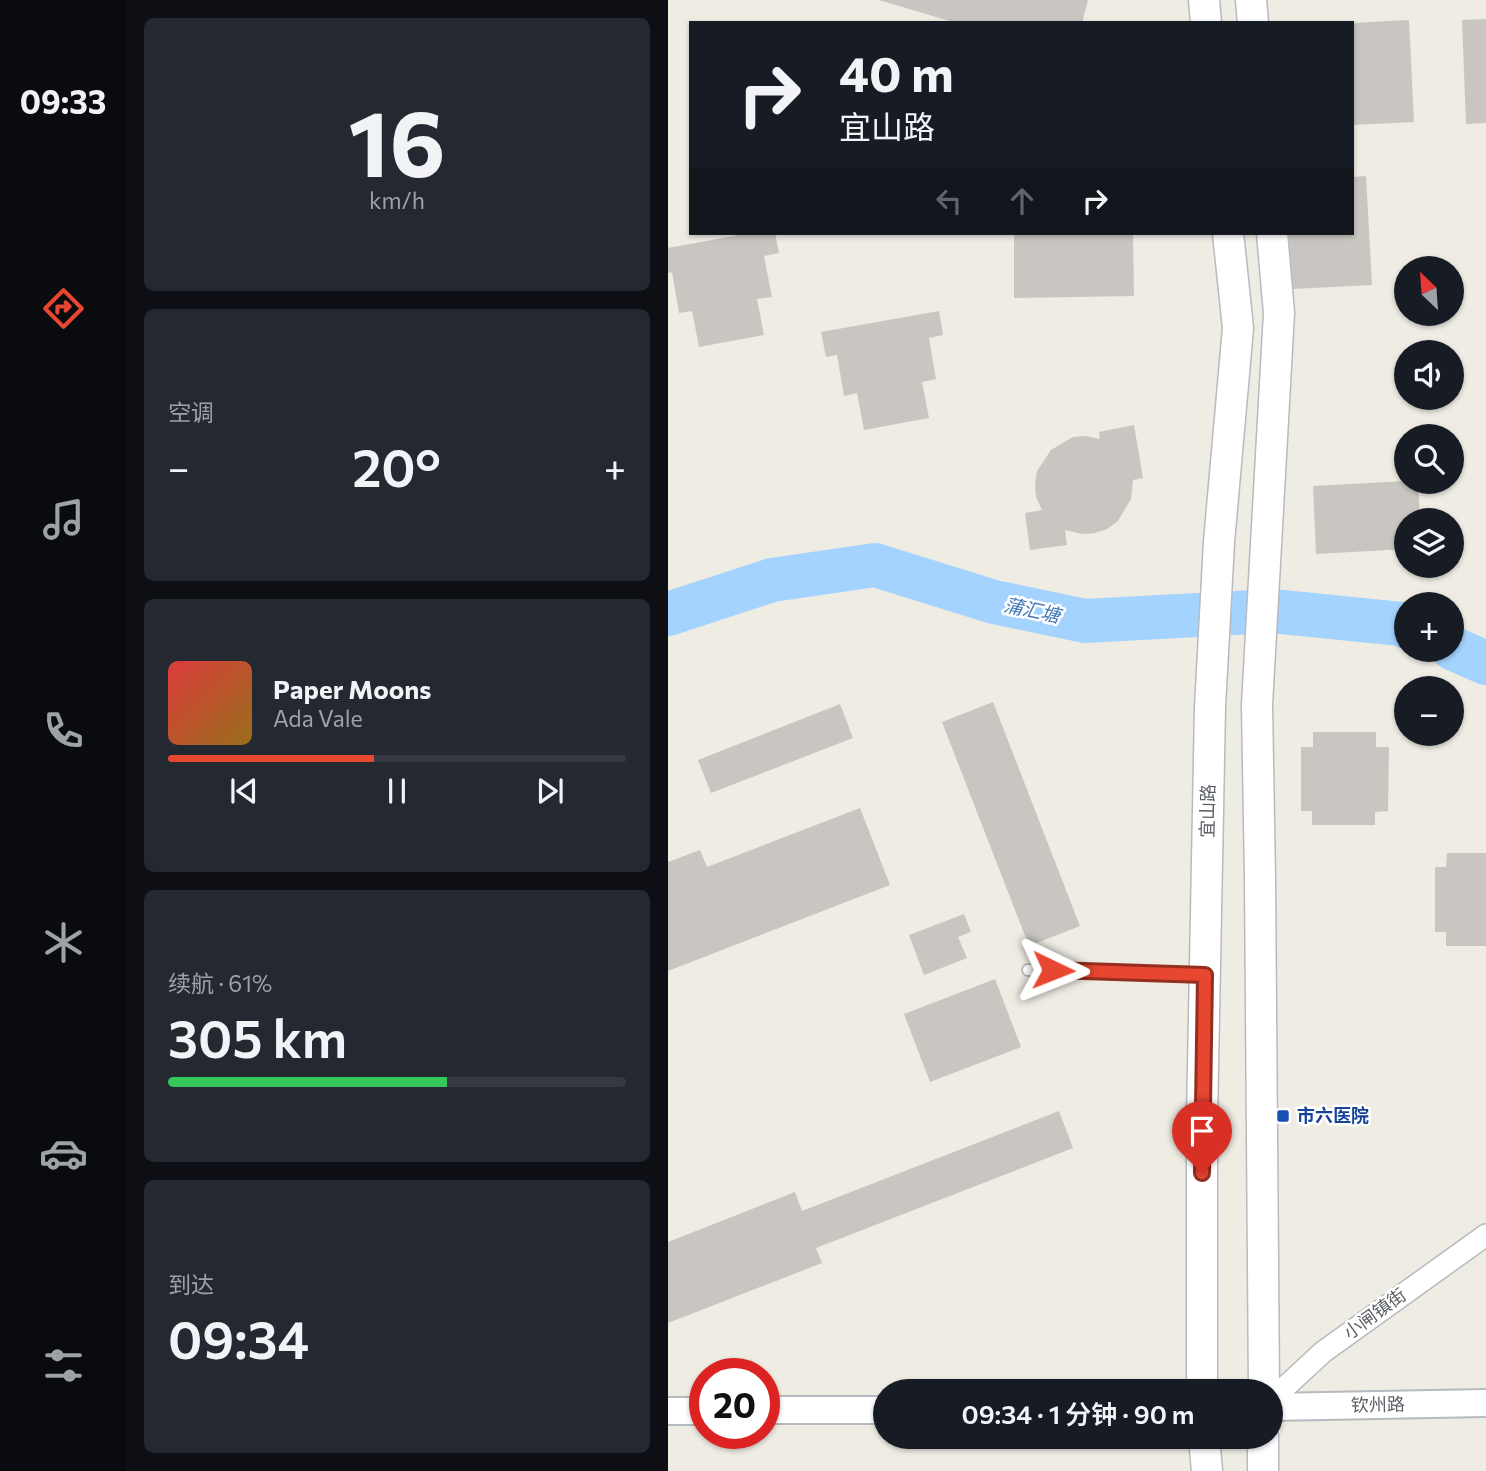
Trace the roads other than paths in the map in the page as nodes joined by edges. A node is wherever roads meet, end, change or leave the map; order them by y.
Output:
1 (1204, 0) edge
2 (1251, 0) edge
3 (1206, 21) edge
4 (1253, 21) edge
5 (1228, 235) edge
6 (1272, 235) edge
7 (1028, 970) dead end
8 (1205, 975) junction
9 (1485, 1235) edge
10 (1202, 1379) edge
11 (1264, 1379) edge
12 (1283, 1389) edge
13 (1485, 1403) edge
14 (1283, 1407) edge
15 (780, 1410) edge
16 (873, 1410) edge
17 (668, 1411) edge
18 (689, 1411) edge
19 (1205, 1449) edge
20 (1263, 1449) edge
21 (1206, 1471) edge
22 (1263, 1471) edge

1 - 3 main road
2 - 4 main road
5 - 8 main road, 宜山路
6 - 11 main road
7 - 8 lane
8 - 10 main road, 宜山路
9 - 12 street, 小闸镇街
13 - 14 street, 钦州路
15 - 16 street
17 - 18 street
19 - 21 main road
20 - 22 main road

